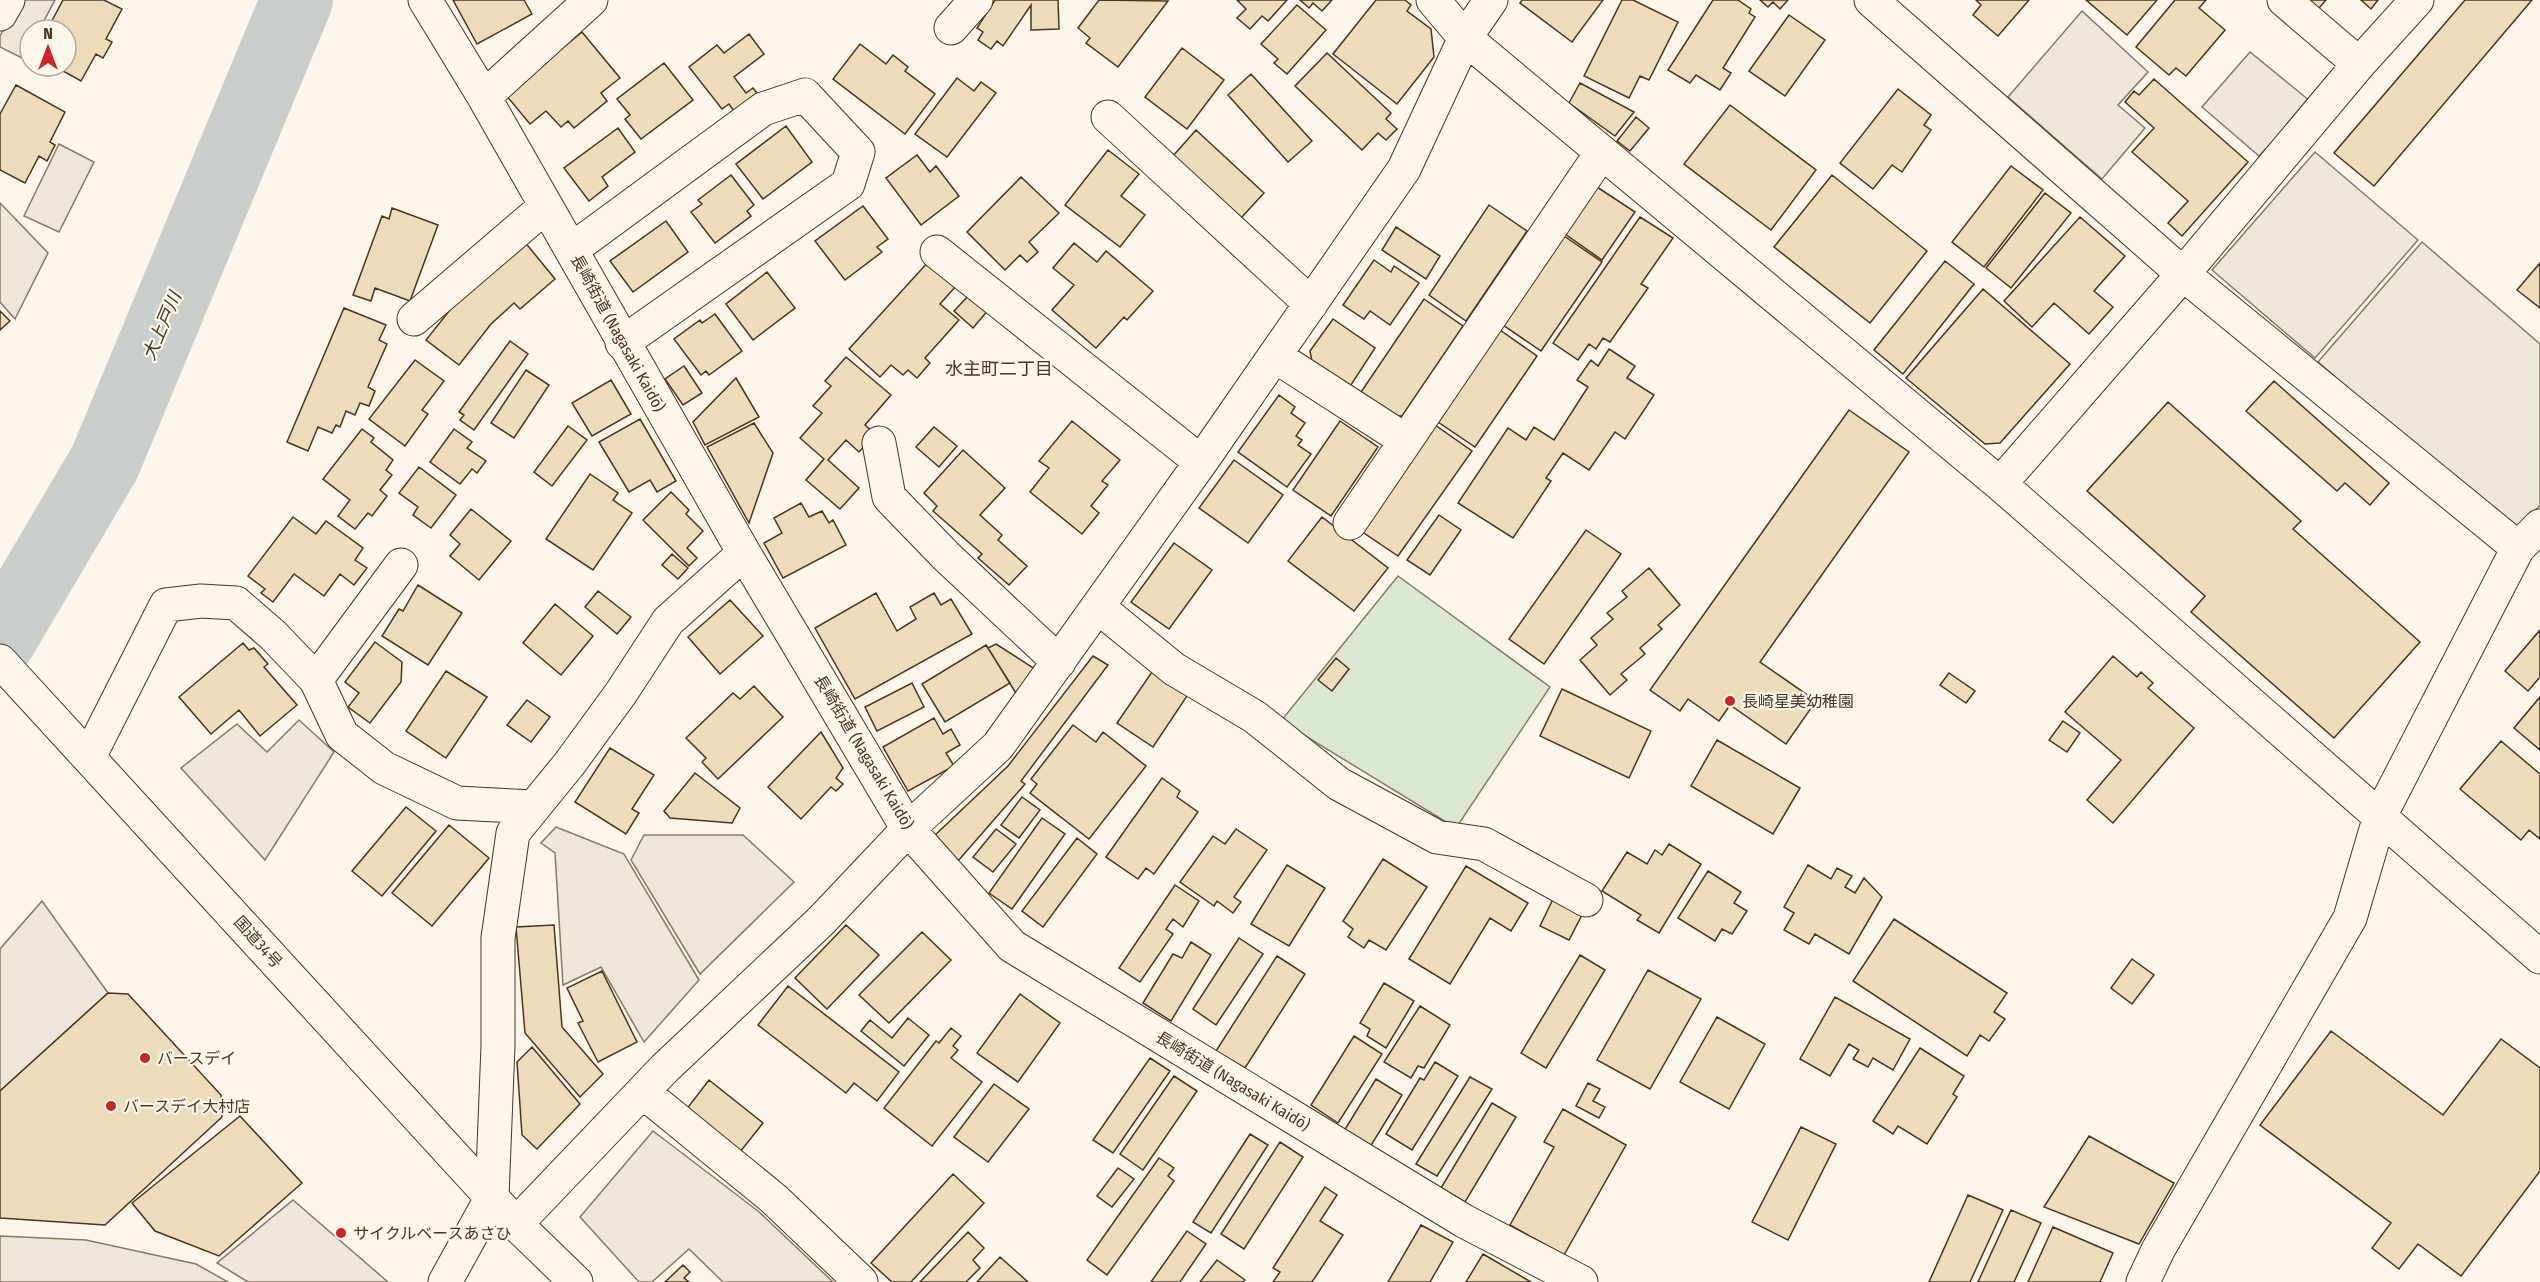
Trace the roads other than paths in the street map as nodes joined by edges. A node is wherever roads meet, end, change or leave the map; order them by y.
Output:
1 (8, 0) edge
2 (426, 0) edge
3 (591, 0) edge
4 (976, 0) edge
5 (1433, 0) edge
6 (1491, 0) edge
7 (1871, 0) edge
8 (2284, 0) edge
9 (2417, 0) edge
10 (0, 14) edge
11 (951, 28) dead end
12 (1465, 38) junction
13 (2359, 64) junction
14 (484, 97) junction
15 (1108, 117) dead end
16 (1602, 152) junction
17 (546, 206) junction
18 (571, 250) junction
19 (937, 252) dead end
20 (2183, 274) junction
21 (1311, 304) junction
22 (414, 319) dead end
23 (622, 343) junction
24 (1275, 356) junction
25 (1405, 440) junction
26 (879, 443) dead end
27 (1201, 462) junction
28 (2000, 484) junction
29 (1350, 523) dead end
30 (2529, 537) edge
31 (744, 553) junction
32 (401, 565) dead end
33 (1098, 607) junction
34 (0, 661) edge
35 (1059, 662) junction
36 (316, 680) junction
37 (83, 750) junction
38 (534, 807) junction
39 (2380, 816) junction
40 (908, 829) junction
41 (1586, 900) dead end
42 (2540, 957) edge
43 (643, 1092) junction
44 (492, 1197) junction
45 (516, 1224) junction
46 (445, 1282) edge
47 (553, 1282) edge
48 (576, 1282) edge
49 (861, 1282) edge
50 (1581, 1282) edge
51 (2143, 1282) edge

1 - 10 main road
2 - 14 main road, 長崎街道 (Nagasaki Kaidō)
3 - 14 main road
4 - 11 main road
5 - 12 main road
6 - 12 main road
7 - 20 main road
8 - 13 main road
9 - 13 main road
12 - 16 main road
12 - 21 main road
13 - 20 main road
14 - 17 main road, 長崎街道 (Nagasaki Kaidō)
15 - 21 main road
16 - 25 main road
16 - 28 main road
17 - 18 main road, 長崎街道 (Nagasaki Kaidō)
17 - 22 main road
18 - 23 main road, 長崎街道 (Nagasaki Kaidō)
18 - 23 main road
19 - 27 main road
20 - 28 main road
20 - 30 main road
21 - 24 main road
23 - 31 main road, 長崎街道 (Nagasaki Kaidō)
24 - 25 main road
24 - 27 main road
25 - 29 main road
26 - 35 main road
27 - 33 main road
28 - 39 main road
30 - 39 main road
31 - 38 main road
31 - 40 main road, 長崎街道 (Nagasaki Kaidō)
32 - 36 main road
33 - 35 main road
33 - 41 main road
34 - 37 main road, 国道34号
35 - 40 main road
36 - 37 main road
36 - 38 main road
37 - 44 main road, 国道34号
38 - 44 main road
39 - 42 main road
39 - 51 main road
40 - 43 main road
40 - 50 main road, 長崎街道 (Nagasaki Kaidō)
43 - 45 main road
43 - 49 main road
44 - 45 main road, 国道34号
44 - 46 main road
45 - 47 main road, 国道34号
45 - 48 main road, 国道34号

